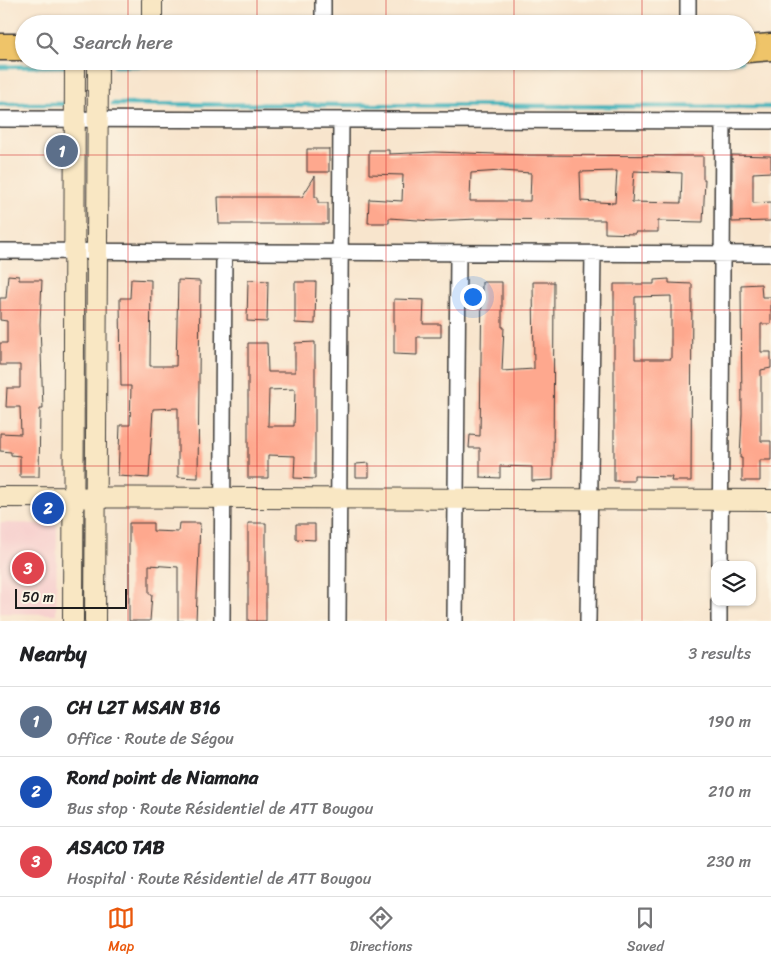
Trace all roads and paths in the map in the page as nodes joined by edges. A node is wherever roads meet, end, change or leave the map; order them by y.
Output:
1 (152, 0) edge
2 (323, 0) edge
3 (688, 0) edge
4 (152, 15) edge
5 (323, 15) edge
6 (688, 15) edge
7 (0, 47) edge
8 (15, 47) edge
9 (771, 47) edge
10 (756, 48) edge
11 (75, 70) edge
12 (98, 70) edge
13 (75, 118) junction
14 (0, 119) edge
15 (98, 119) junction
16 (341, 120) junction
17 (723, 121) junction
18 (771, 121) edge
19 (0, 251) edge
20 (74, 251) junction
21 (97, 251) junction
22 (224, 252) junction
23 (340, 252) junction
24 (458, 253) junction
25 (592, 253) junction
26 (722, 254) junction
27 (771, 254) edge
28 (0, 497) edge
29 (73, 497) junction
30 (96, 497) junction
31 (223, 498) junction
32 (339, 498) junction
33 (456, 499) junction
34 (590, 499) junction
35 (720, 500) junction
36 (771, 500) edge
37 (720, 561) edge
38 (719, 606) edge
39 (73, 621) edge
40 (96, 621) edge
41 (222, 621) edge
42 (338, 621) edge
43 (455, 621) edge
44 (588, 621) edge
45 (719, 621) edge

1 - 4 street
2 - 5 street
3 - 6 street
7 - 8 highway
9 - 10 highway
11 - 13 street
12 - 15 street
13 - 14 street
13 - 15 street
13 - 20 street
15 - 16 street
15 - 21 street
16 - 17 street
16 - 23 street
17 - 18 street
17 - 26 street
19 - 20 street
20 - 21 street
20 - 29 street
21 - 22 street
21 - 30 street
22 - 23 street
22 - 31 street
23 - 24 street
23 - 32 street
24 - 25 street
24 - 33 street
25 - 26 street
25 - 34 street
26 - 27 street
26 - 35 street
28 - 29 street
29 - 30 street
29 - 39 street
30 - 31 street
30 - 40 street
31 - 32 street
31 - 41 street
32 - 33 street
32 - 42 street
33 - 34 street
33 - 43 street
34 - 35 street
34 - 44 street
35 - 36 street
35 - 37 street
38 - 45 street

